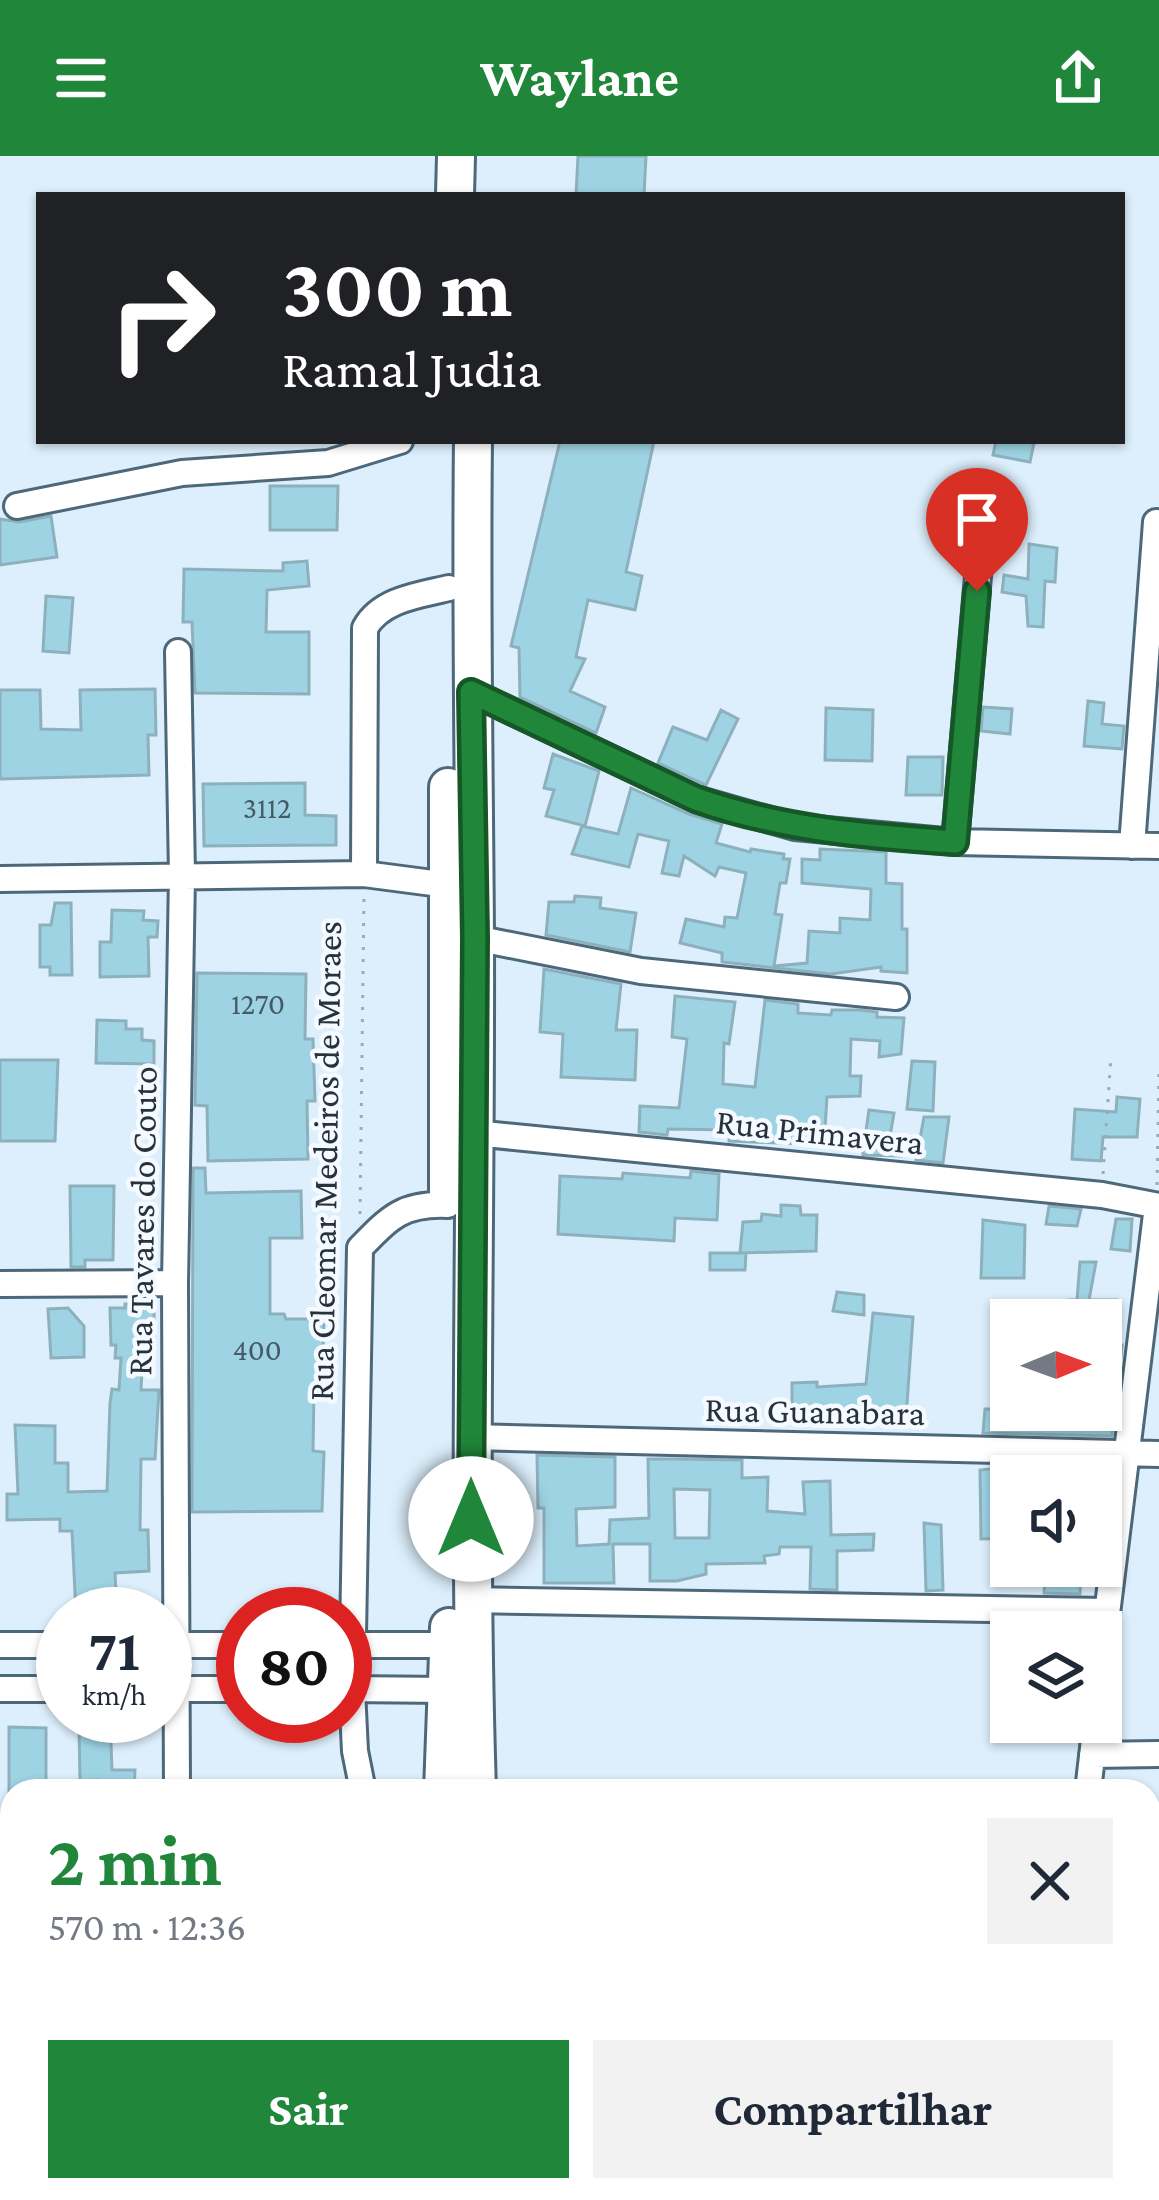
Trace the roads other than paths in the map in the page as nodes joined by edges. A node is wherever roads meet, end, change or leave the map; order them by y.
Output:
1 (390, 444) edge
2 (450, 444) edge
3 (473, 444) edge
4 (17, 506) dead end
5 (984, 507) dead end
6 (1156, 522) edge
7 (449, 588) junction
8 (178, 652) dead end
9 (471, 692) junction
10 (955, 842) junction
11 (1132, 846) junction
12 (1159, 846) edge
13 (364, 874) junction
14 (182, 875) junction
15 (0, 879) edge
16 (448, 885) junction
17 (475, 938) junction
18 (896, 997) dead end
19 (474, 1133) junction
20 (448, 1205) junction
21 (1158, 1206) edge
22 (176, 1283) junction
23 (0, 1284) edge
24 (470, 1437) junction
25 (1128, 1454) junction
26 (1159, 1454) edge
27 (171, 1587) edge
28 (351, 1587) edge
29 (471, 1600) junction
30 (1106, 1610) joint
31 (372, 1645) edge
32 (0, 1646) edge
33 (36, 1646) edge
34 (449, 1646) junction
35 (0, 1689) edge
36 (36, 1689) edge
37 (372, 1689) edge
38 (448, 1690) junction
39 (174, 1743) edge
40 (354, 1743) edge
41 (1093, 1743) edge
42 (1159, 1754) edge
43 (1092, 1755) junction
44 (176, 1779) edge
45 (361, 1779) edge
46 (444, 1779) edge
47 (477, 1779) edge
48 (1089, 1779) edge

1 - 4 street
2 - 7 highway
3 - 9 highway
5 - 10 street
6 - 11 street
7 - 13 street, Rua Cleomar Medeiros de Moraes
7 - 16 highway
8 - 14 street, Rua Tavares do Couto
9 - 10 street
9 - 17 highway
10 - 11 street
11 - 12 street
13 - 14 street
13 - 16 street
14 - 15 street
14 - 22 street, Rua Tavares do Couto
16 - 20 highway
17 - 18 street
17 - 19 highway
19 - 21 street, Rua Primavera
19 - 24 highway
20 - 28 street, Rua Cleomar Medeiros de Moraes
20 - 34 highway
21 - 25 street
22 - 23 street
22 - 27 street, Rua Tavares do Couto
24 - 25 street, Rua Guanabara
24 - 29 highway
25 - 26 street, Rua Guanabara
25 - 30 street
29 - 30 street
29 - 47 highway
31 - 34 street
32 - 33 street
34 - 38 highway
35 - 36 street
37 - 38 street
38 - 46 highway
39 - 44 street, Rua Tavares do Couto
40 - 45 street, Rua Cleomar Medeiros de Moraes
41 - 43 street
42 - 43 street
43 - 48 street

